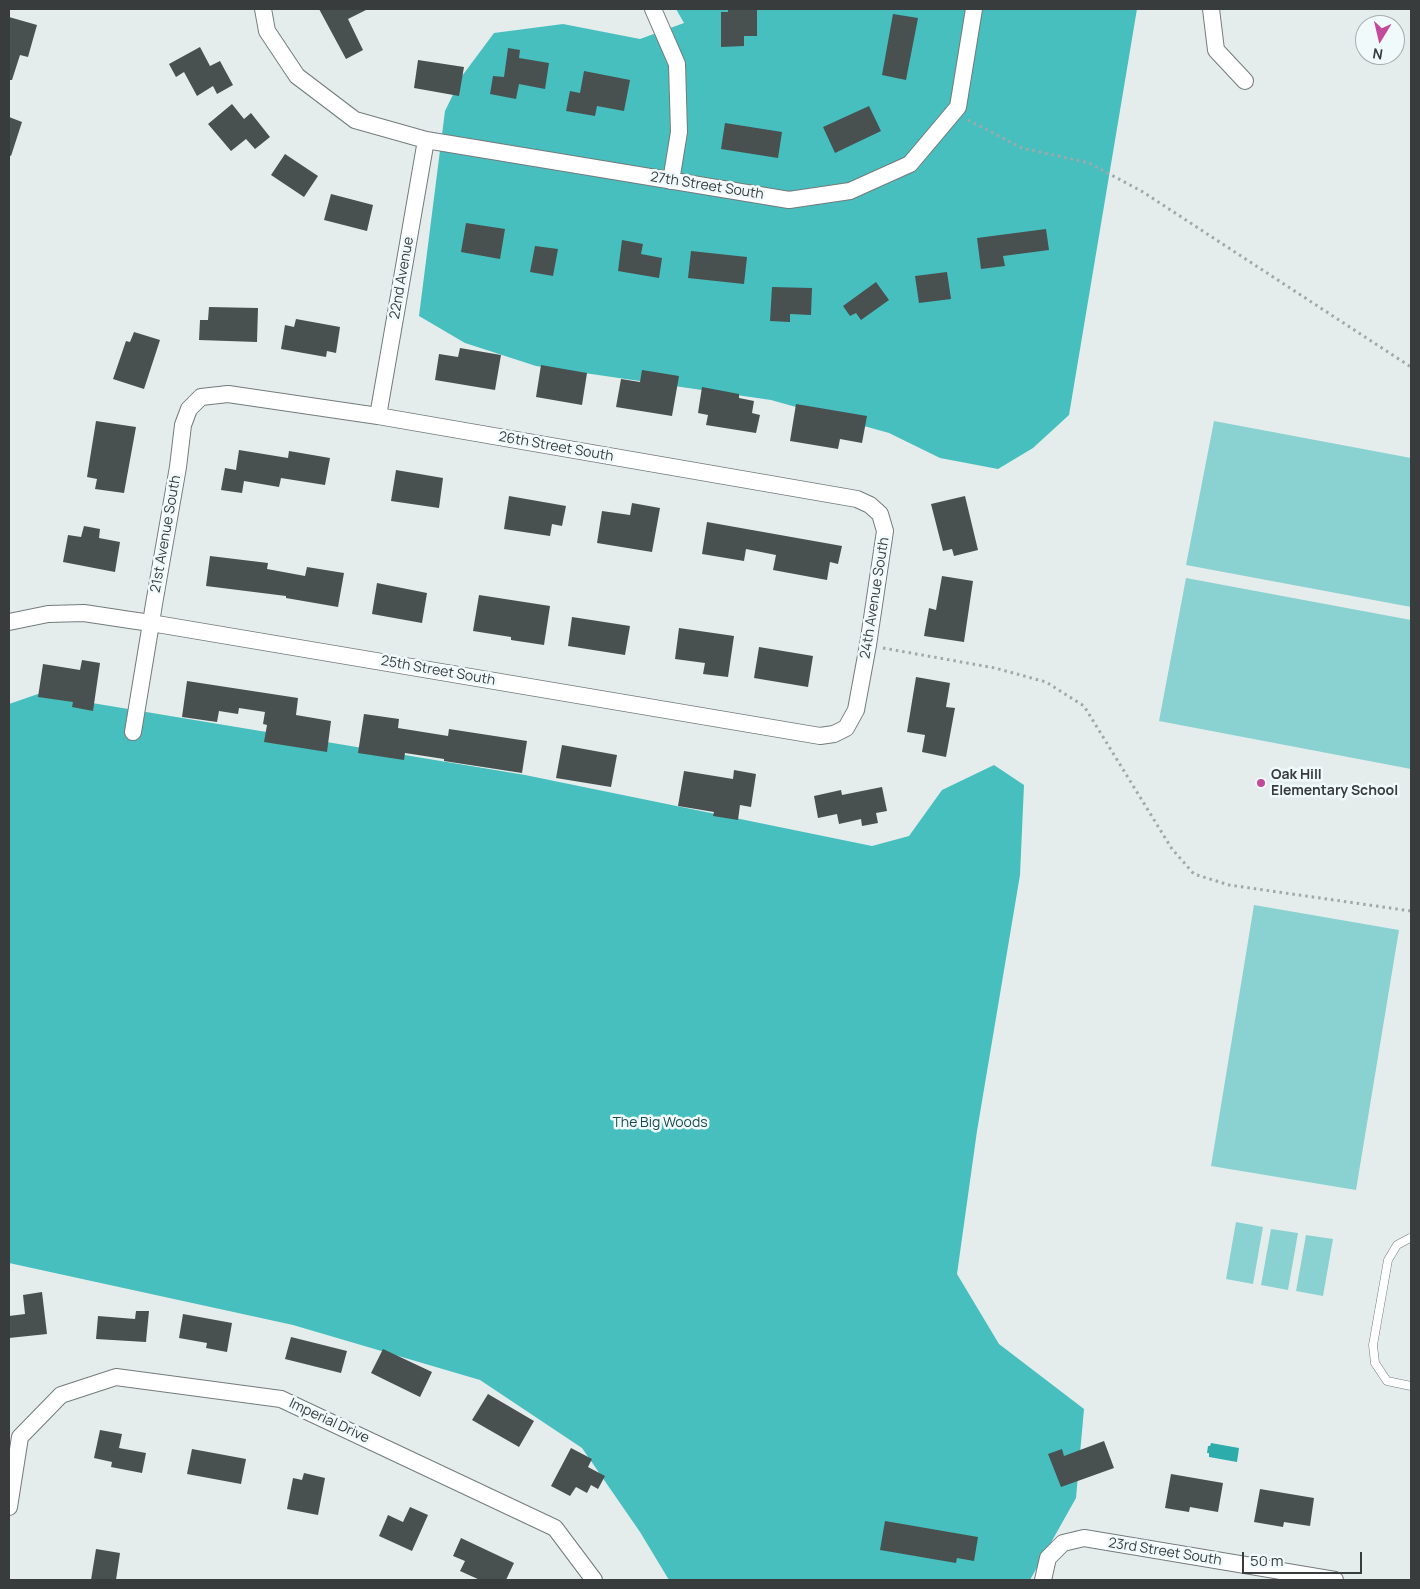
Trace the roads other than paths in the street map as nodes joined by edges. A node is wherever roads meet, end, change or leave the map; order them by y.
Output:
1 (263, 9) edge
2 (653, 9) edge
3 (974, 9) edge
4 (1211, 9) edge
5 (1245, 81) dead end
6 (426, 140) junction
7 (671, 181) junction
8 (256, 398) joint
9 (378, 416) junction
10 (857, 499) joint
11 (9, 622) edge
12 (150, 623) junction
13 (856, 710) joint
14 (133, 732) dead end
15 (1410, 1238) dead end
16 (1411, 1386) edge
17 (9, 1506) edge
18 (594, 1580) edge
19 (1044, 1580) edge
20 (1335, 1580) edge

1 - 6 street
2 - 7 street
3 - 7 street, 27th Street South
4 - 5 street
6 - 7 street, 27th Street South
6 - 9 street, 22nd Avenue
8 - 9 street, 26th Street South
8 - 12 street, 21st Avenue South
9 - 10 street, 26th Street South
10 - 13 street, 24th Avenue South
11 - 12 street, 25th Street South
12 - 13 street, 25th Street South
12 - 14 street, 21st Avenue South
15 - 16 lane
17 - 18 street, Imperial Drive
19 - 20 street, 23rd Street South

